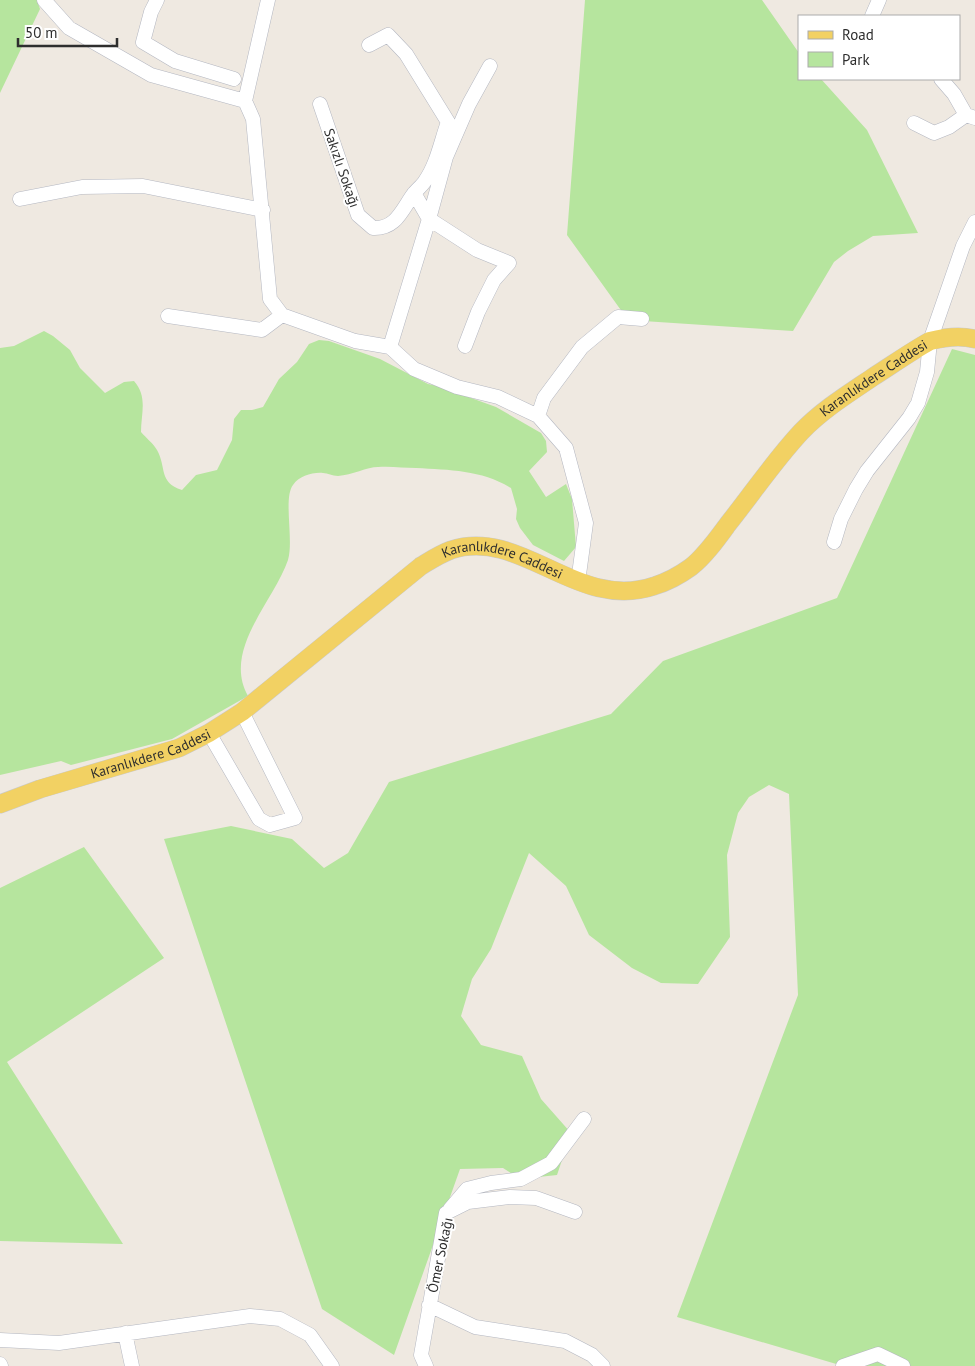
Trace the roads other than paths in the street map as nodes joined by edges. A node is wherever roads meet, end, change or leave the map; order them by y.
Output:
1 (44, 0) edge
2 (157, 0) edge
3 (268, 0) edge
4 (879, 0) edge
5 (872, 15) edge
6 (369, 45) dead end
7 (490, 66) dead end
8 (234, 79) dead end
9 (942, 80) edge
10 (245, 101) junction
11 (320, 104) dead end
12 (970, 117) edge
13 (914, 122) dead end
14 (414, 194) junction
15 (20, 199) dead end
16 (263, 210) junction
17 (430, 219) junction
18 (975, 222) edge
19 (969, 247) edge
20 (282, 315) junction
21 (168, 316) dead end
22 (642, 319) dead end
23 (975, 339) edge
24 (930, 341) junction
25 (465, 346) dead end
26 (390, 347) junction
27 (538, 416) junction
28 (834, 542) dead end
29 (578, 582) junction
30 (242, 712) junction
31 (209, 733) junction
32 (0, 804) edge
33 (584, 1119) dead end
34 (575, 1212) dead end
35 (446, 1213) junction
36 (429, 1305) junction
37 (125, 1333) junction
38 (0, 1343) edge
39 (132, 1366) edge
40 (332, 1366) edge
41 (426, 1366) edge
42 (603, 1366) edge
43 (842, 1366) edge
44 (902, 1366) edge

1 - 10 street
2 - 8 street
3 - 10 street
4 - 5 street
6 - 14 street, Sakızlı Sokağı
7 - 17 street
9 - 12 street
10 - 16 street
11 - 14 street, Sakızlı Sokağı
12 - 13 street
14 - 17 street
15 - 16 street
16 - 20 street
17 - 25 street
17 - 26 street
18 - 19 street
19 - 24 street
20 - 21 street
20 - 26 street
22 - 27 street
23 - 24 main road, Karanlıkdere Caddesi
24 - 28 street
24 - 29 main road, Karanlıkdere Caddesi
26 - 27 street
27 - 29 street
29 - 30 main road, Karanlıkdere Caddesi
30 - 31 main road, Karanlıkdere Caddesi
30 - 31 street
31 - 32 main road, Karanlıkdere Caddesi
33 - 35 street
34 - 35 street, Ömer Sokağı
35 - 36 street, Ömer Sokağı
36 - 41 street, Ömer Sokağı
36 - 42 street
37 - 38 street
37 - 39 street
37 - 40 street
43 - 44 street

